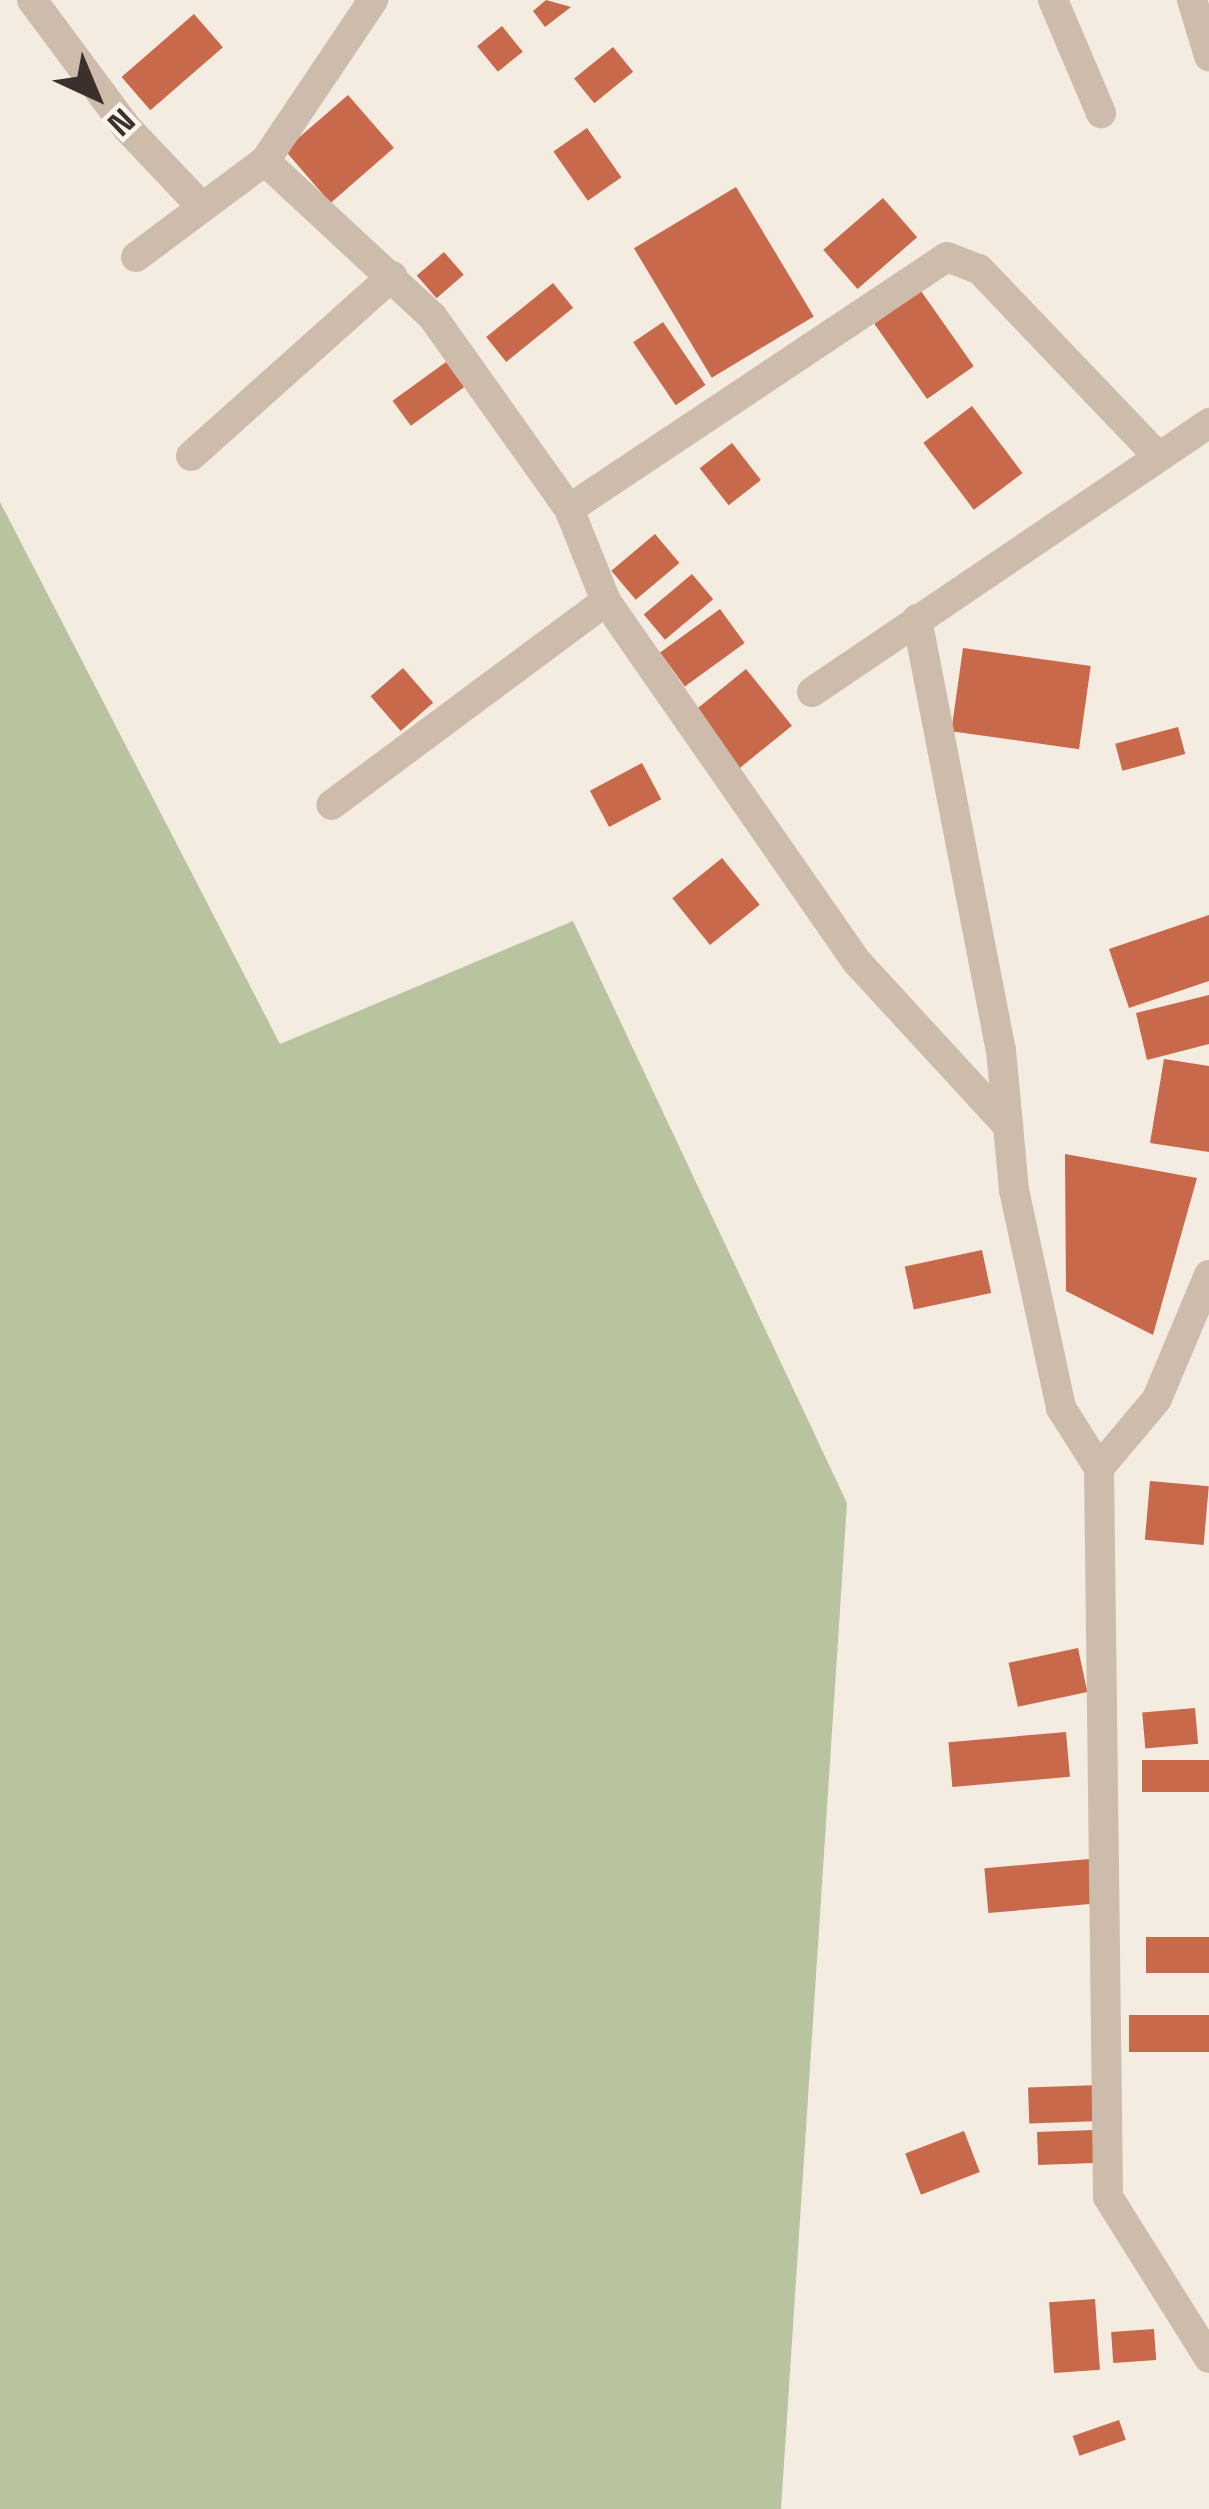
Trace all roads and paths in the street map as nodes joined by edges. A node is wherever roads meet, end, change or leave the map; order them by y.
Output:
1 (32, 0) edge
2 (373, 0) edge
3 (1053, 0) edge
4 (1192, 0) edge
5 (1209, 56) edge
6 (1101, 113) dead end
7 (265, 161) junction
8 (202, 207) junction
9 (136, 257) dead end
10 (392, 276) junction
11 (1209, 423) edge
12 (1156, 454) junction
13 (190, 456) dead end
14 (569, 509) junction
15 (606, 602) junction
16 (917, 619) junction
17 (812, 692) dead end
18 (331, 805) dead end
19 (1008, 1126) junction
20 (1209, 1275) edge
21 (1099, 1468) junction
22 (1209, 2358) edge

1 - 8 street
2 - 7 street
3 - 6 street
4 - 5 street
7 - 8 street
7 - 10 street
8 - 9 street
10 - 13 street
10 - 14 street
11 - 12 street
12 - 14 street
12 - 16 street
14 - 15 street
15 - 18 street
15 - 19 street
16 - 17 street
16 - 19 street
19 - 21 street
20 - 21 street
21 - 22 street

